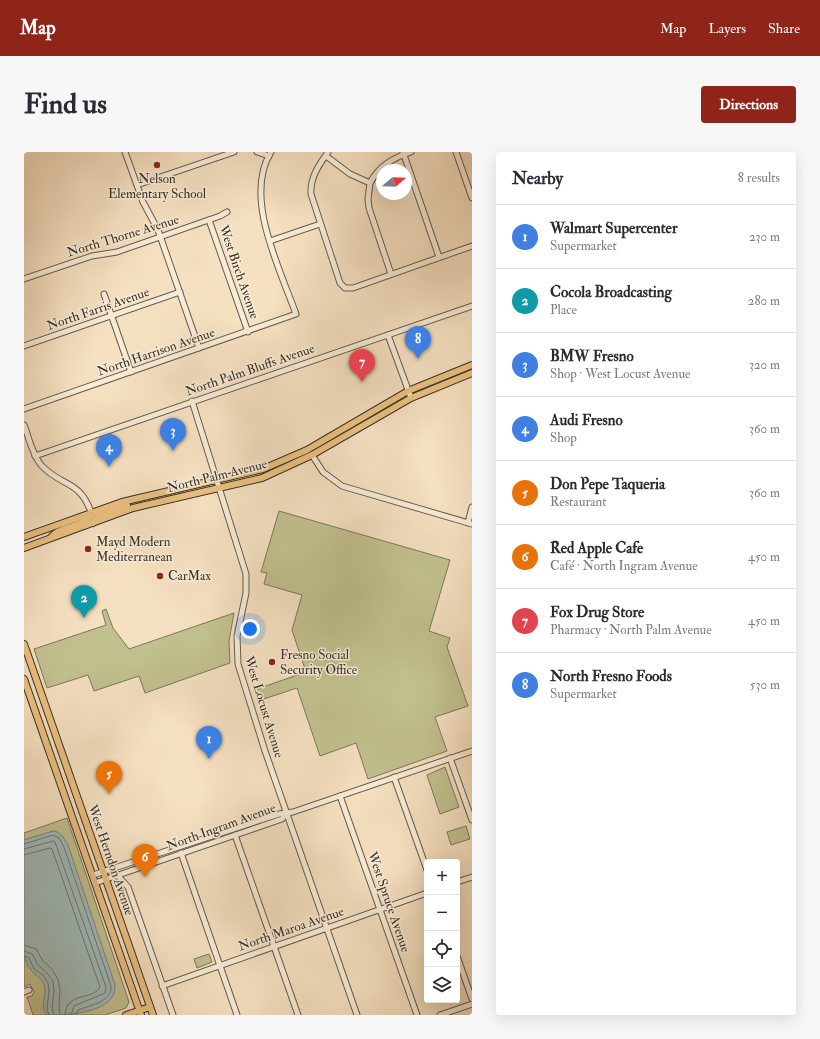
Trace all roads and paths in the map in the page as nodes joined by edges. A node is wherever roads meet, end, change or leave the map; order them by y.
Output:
1 (125, 152) edge
2 (234, 152) edge
3 (257, 152) edge
4 (411, 152) edge
5 (456, 152) edge
6 (403, 153) edge
7 (270, 154) edge
8 (327, 154) edge
9 (370, 184) junction
10 (137, 185) junction
11 (472, 198) edge
12 (227, 212) dead end
13 (209, 220) junction
14 (320, 224) junction
15 (161, 237) junction
16 (270, 241) junction
17 (472, 246) edge
18 (439, 257) junction
19 (391, 274) junction
20 (24, 280) edge
21 (180, 292) junction
22 (104, 294) dead end
23 (472, 306) edge
24 (112, 316) junction
25 (248, 332) junction
26 (388, 335) junction
27 (24, 346) edge
28 (200, 348) junction
29 (472, 365) edge
30 (131, 372) junction
31 (472, 373) edge
32 (408, 391) junction
33 (411, 398) junction
34 (192, 401) junction
35 (24, 409) edge
36 (355, 421) junction
37 (24, 425) edge
38 (312, 455) junction
39 (35, 456) junction
40 (218, 481) junction
41 (220, 488) junction
42 (136, 498) junction
43 (472, 507) edge
44 (91, 512) junction
45 (93, 523) junction
46 (470, 523) edge
47 (24, 537) edge
48 (49, 539) junction
49 (24, 548) edge
50 (24, 644) edge
51 (24, 679) edge
52 (472, 751) edge
53 (450, 758) junction
54 (394, 777) junction
55 (340, 796) junction
56 (286, 814) junction
57 (472, 820) edge
58 (235, 835) junction
59 (191, 842) junction
60 (181, 853) junction
61 (158, 861) junction
62 (424, 862) edge
63 (130, 871) junction
64 (103, 872) junction
65 (93, 875) junction
66 (117, 875) junction
67 (472, 877) edge
68 (105, 879) junction
69 (460, 881) edge
70 (95, 883) junction
71 (128, 887) junction
72 (424, 894) edge
73 (380, 909) junction
74 (326, 928) junction
75 (274, 946) junction
76 (220, 965) junction
77 (460, 965) edge
78 (162, 986) junction
79 (472, 999) edge
80 (472, 1004) edge
81 (150, 1007) junction
82 (140, 1013) edge
83 (126, 1015) edge
84 (153, 1015) edge
85 (173, 1015) edge
86 (237, 1015) edge
87 (298, 1015) edge
88 (357, 1015) edge
89 (417, 1015) edge
90 (440, 1015) edge

1 - 10 street
2 - 10 street
3 - 7 street
4 - 6 street
5 - 11 street
6 - 9 street
6 - 18 street
7 - 16 street
8 - 9 street
8 - 14 street
9 - 19 street
10 - 15 street
12 - 13 street, North Thorne Avenue
13 - 15 street, North Thorne Avenue
13 - 25 street, West Birch Avenue
14 - 16 street
14 - 19 street
15 - 20 street, North Thorne Avenue
15 - 21 street
16 - 25 street, North Harrison Avenue
17 - 18 street
18 - 19 street
21 - 24 street, North Farris Avenue
21 - 28 street
22 - 24 street
23 - 26 street, North Palm Bluffs Avenue
24 - 27 street, North Farris Avenue
24 - 30 street
25 - 28 street, North Harrison Avenue
26 - 32 street
26 - 34 street, North Palm Bluffs Avenue
28 - 30 street, North Harrison Avenue
29 - 32 main road, North Palm Avenue
30 - 35 street, North Harrison Avenue
31 - 33 main road, North Palm Avenue
32 - 33 street
32 - 36 main road, North Palm Avenue
33 - 38 main road, North Palm Avenue
34 - 39 street, North Palm Bluffs Avenue
34 - 40 street, West Locust Avenue
36 - 38 main road
36 - 40 main road, North Palm Avenue
37 - 39 street
38 - 41 main road, North Palm Avenue
38 - 46 street
39 - 44 street
40 - 41 street, West Locust Avenue
40 - 42 main road, North Palm Avenue
41 - 45 main road, North Palm Avenue
41 - 56 street, West Locust Avenue
42 - 44 main road, North Palm Avenue
42 - 45 main road
43 - 46 street
44 - 47 main road, North Palm Avenue
44 - 48 main road
45 - 48 main road, North Palm Avenue
48 - 49 main road, North Palm Avenue
50 - 64 main road, West Herndon Avenue
51 - 65 main road, West Herndon Avenue
52 - 53 street, North Ingram Avenue
53 - 54 street, North Ingram Avenue
53 - 57 street
54 - 55 street, North Ingram Avenue
54 - 62 street
55 - 56 street, North Ingram Avenue
55 - 73 street, West Spruce Avenue
56 - 58 street, North Ingram Avenue
56 - 59 street, North Ingram Avenue
56 - 74 street, West Locust Avenue
58 - 60 street, North Ingram Avenue
58 - 75 street
59 - 61 street
59 - 64 street, North Ingram Avenue
60 - 61 street, North Ingram Avenue
60 - 76 street
61 - 63 street, North Ingram Avenue
63 - 66 street, North Ingram Avenue
63 - 71 street, West Herndon Avenue
64 - 65 street, North Ingram Avenue
64 - 68 main road, West Herndon Avenue
65 - 70 main road, West Herndon Avenue
66 - 68 street, North Ingram Avenue
66 - 71 street, West Herndon Avenue
67 - 69 street
68 - 70 street, North Ingram Avenue
68 - 81 main road, West Herndon Avenue
70 - 82 main road, West Herndon Avenue
71 - 78 street, West Herndon Avenue
72 - 73 street, North Maroa Avenue
73 - 74 street, North Maroa Avenue
73 - 89 street, West Spruce Avenue
74 - 75 street, North Maroa Avenue
74 - 88 street, West Locust Avenue
75 - 76 street, North Maroa Avenue
75 - 87 street
76 - 78 street, North Maroa Avenue
76 - 86 street
77 - 79 street
78 - 85 street, West Herndon Avenue
80 - 90 street
81 - 82 main road
81 - 84 main road, West Herndon Avenue
82 - 83 main road

